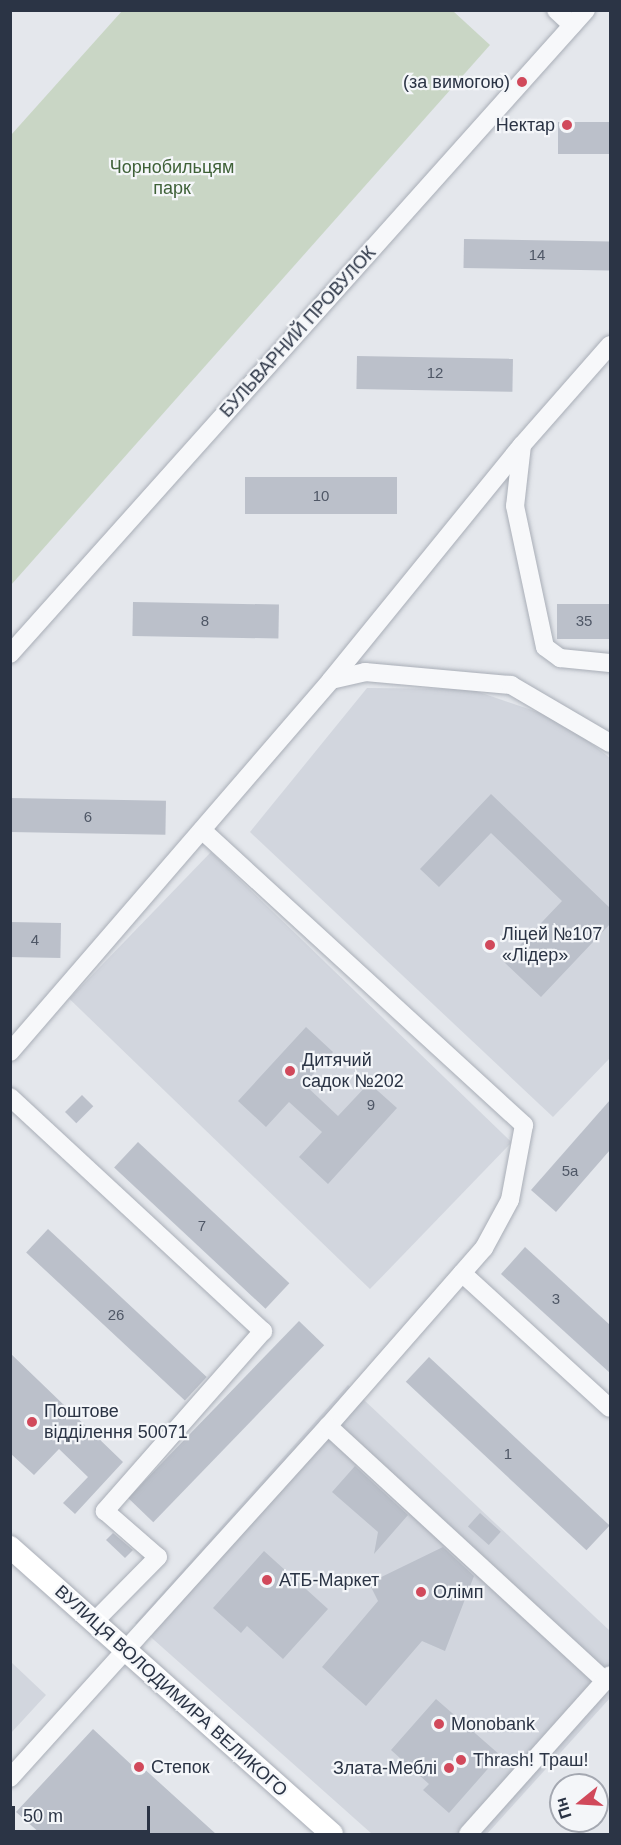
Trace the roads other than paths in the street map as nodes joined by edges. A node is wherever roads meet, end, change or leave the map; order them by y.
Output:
1 (556, 10) edge
2 (586, 10) edge
3 (573, 25) junction
4 (610, 345) edge
5 (522, 445) junction
6 (10, 654) edge
7 (610, 663) edge
8 (331, 680) junction
9 (610, 743) edge
10 (202, 830) junction
11 (10, 1052) edge
12 (10, 1096) edge
13 (462, 1273) junction
14 (610, 1408) edge
15 (328, 1426) junction
16 (10, 1547) edge
17 (94, 1622) junction
18 (128, 1652) junction
19 (608, 1678) edge
20 (10, 1778) edge
21 (321, 1831) edge
22 (468, 1834) edge

1 - 3 street
2 - 3 street, БУЛЬВАРНИЙ ПРОВУЛОК
3 - 6 street, БУЛЬВАРНИЙ ПРОВУЛОК
4 - 5 street
5 - 7 street
5 - 8 street
8 - 9 street
8 - 10 street
10 - 11 street
10 - 13 street
12 - 17 street
13 - 14 street
13 - 15 street
15 - 18 street
15 - 19 street
16 - 17 main road, ВУЛИЦЯ ВОЛОДИМИРА ВЕЛИКОГО
17 - 18 main road, ВУЛИЦЯ ВОЛОДИМИРА ВЕЛИКОГО
18 - 20 street
18 - 21 main road, ВУЛИЦЯ ВОЛОДИМИРА ВЕЛИКОГО
19 - 22 street

